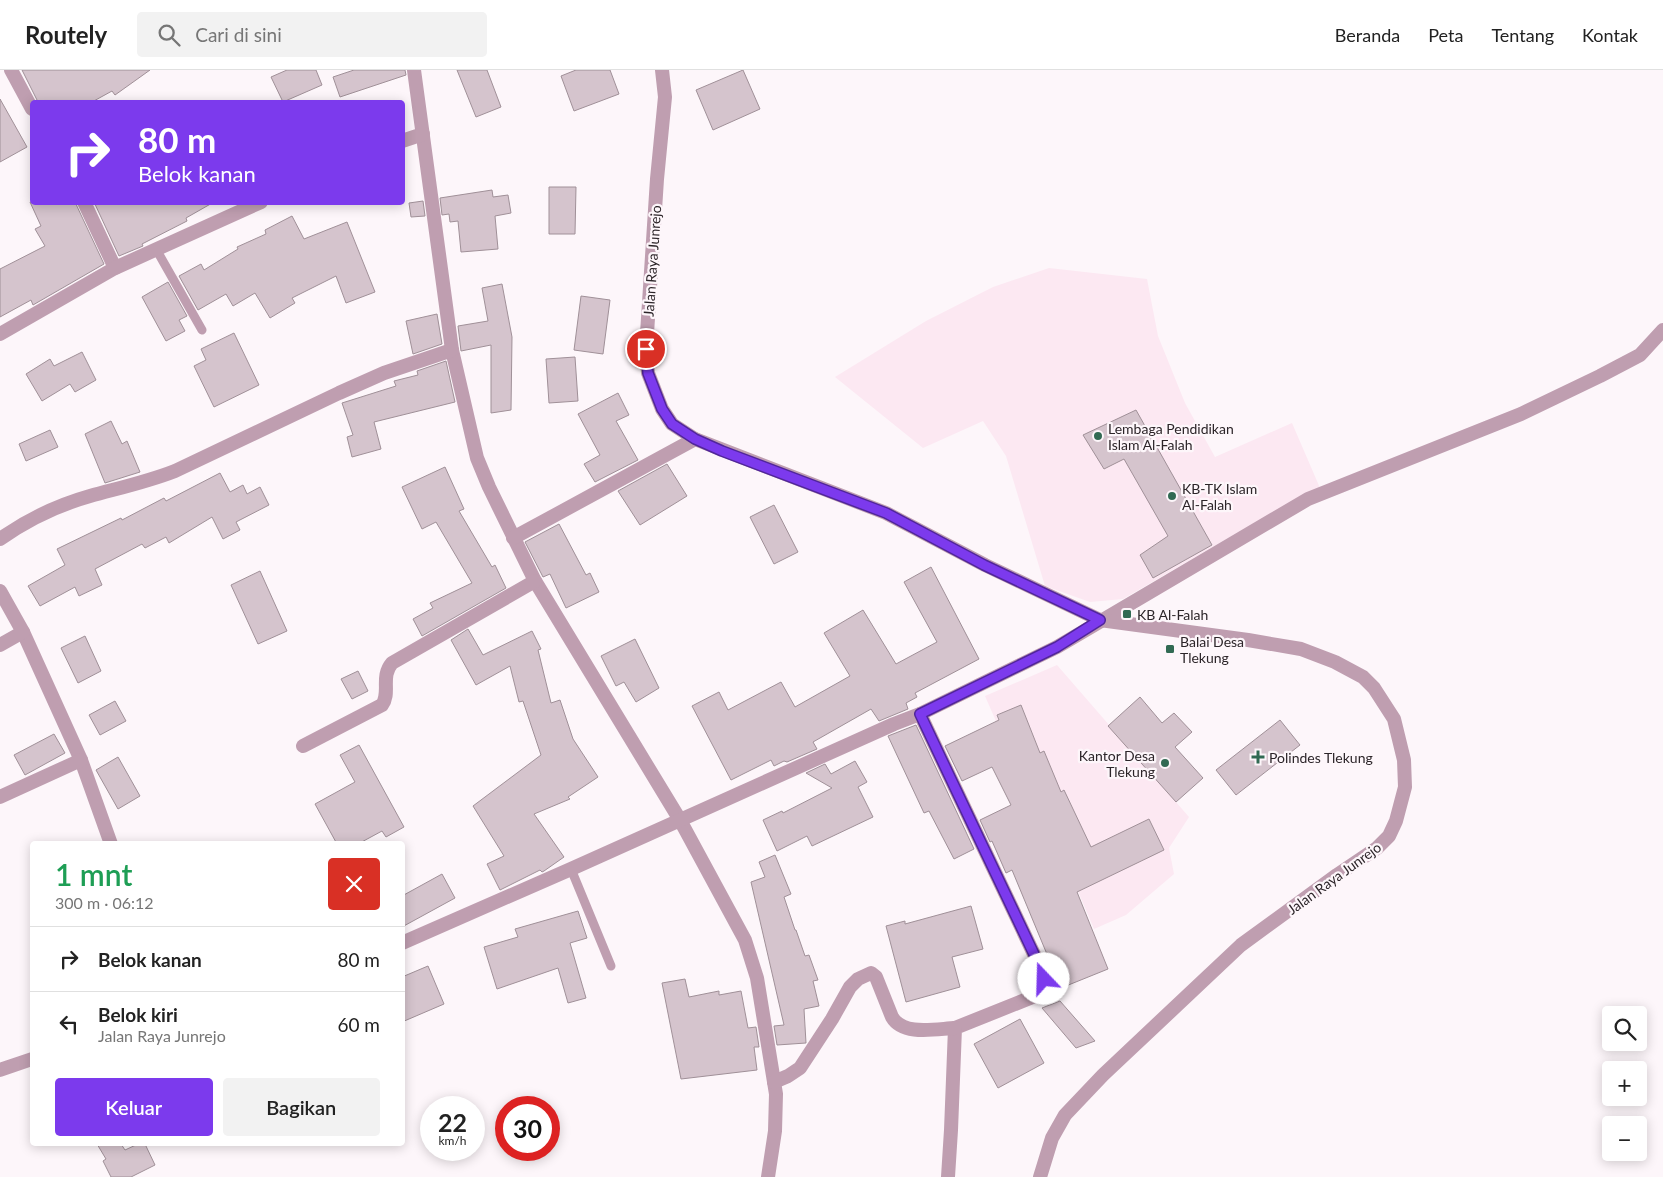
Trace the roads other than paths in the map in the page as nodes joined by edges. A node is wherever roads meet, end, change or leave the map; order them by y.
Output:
1 (11, 70) edge
2 (414, 70) edge
3 (662, 70) edge
4 (30, 105) edge
5 (423, 134) junction
6 (405, 140) edge
7 (85, 205) edge
8 (254, 205) edge
9 (156, 249) junction
10 (115, 268) junction
11 (202, 330) dead end
12 (1663, 330) edge
13 (0, 334) edge
14 (452, 350) junction
15 (695, 439) junction
16 (513, 538) junction
17 (0, 539) edge
18 (535, 581) junction
19 (0, 591) edge
20 (1100, 620) junction
21 (23, 632) junction
22 (0, 644) edge
23 (920, 714) junction
24 (303, 746) dead end
25 (81, 760) junction
26 (0, 797) edge
27 (680, 820) junction
28 (111, 841) edge
29 (571, 869) junction
30 (405, 941) edge
31 (611, 966) dead end
32 (955, 1028) junction
33 (30, 1060) edge
34 (0, 1070) edge
35 (774, 1082) junction
36 (768, 1177) edge
37 (948, 1177) edge
38 (1040, 1177) edge

1 - 4 street
2 - 5 street
3 - 15 street, Jalan Raya Junrejo
5 - 6 street
5 - 14 street
7 - 10 street
8 - 9 street
9 - 10 street
9 - 11 lane
10 - 13 street
12 - 20 street
14 - 16 street
14 - 17 street
15 - 16 street
15 - 20 street, Jalan Raya Junrejo
16 - 18 street
18 - 24 street
18 - 27 street
19 - 21 street
20 - 23 street
20 - 38 street, Jalan Raya Junrejo
21 - 22 street
21 - 25 street
23 - 27 street
23 - 32 street
25 - 26 street
25 - 28 street
27 - 29 street
27 - 35 street
29 - 30 street
29 - 31 lane
32 - 35 street
32 - 37 street
33 - 34 street
35 - 36 street

